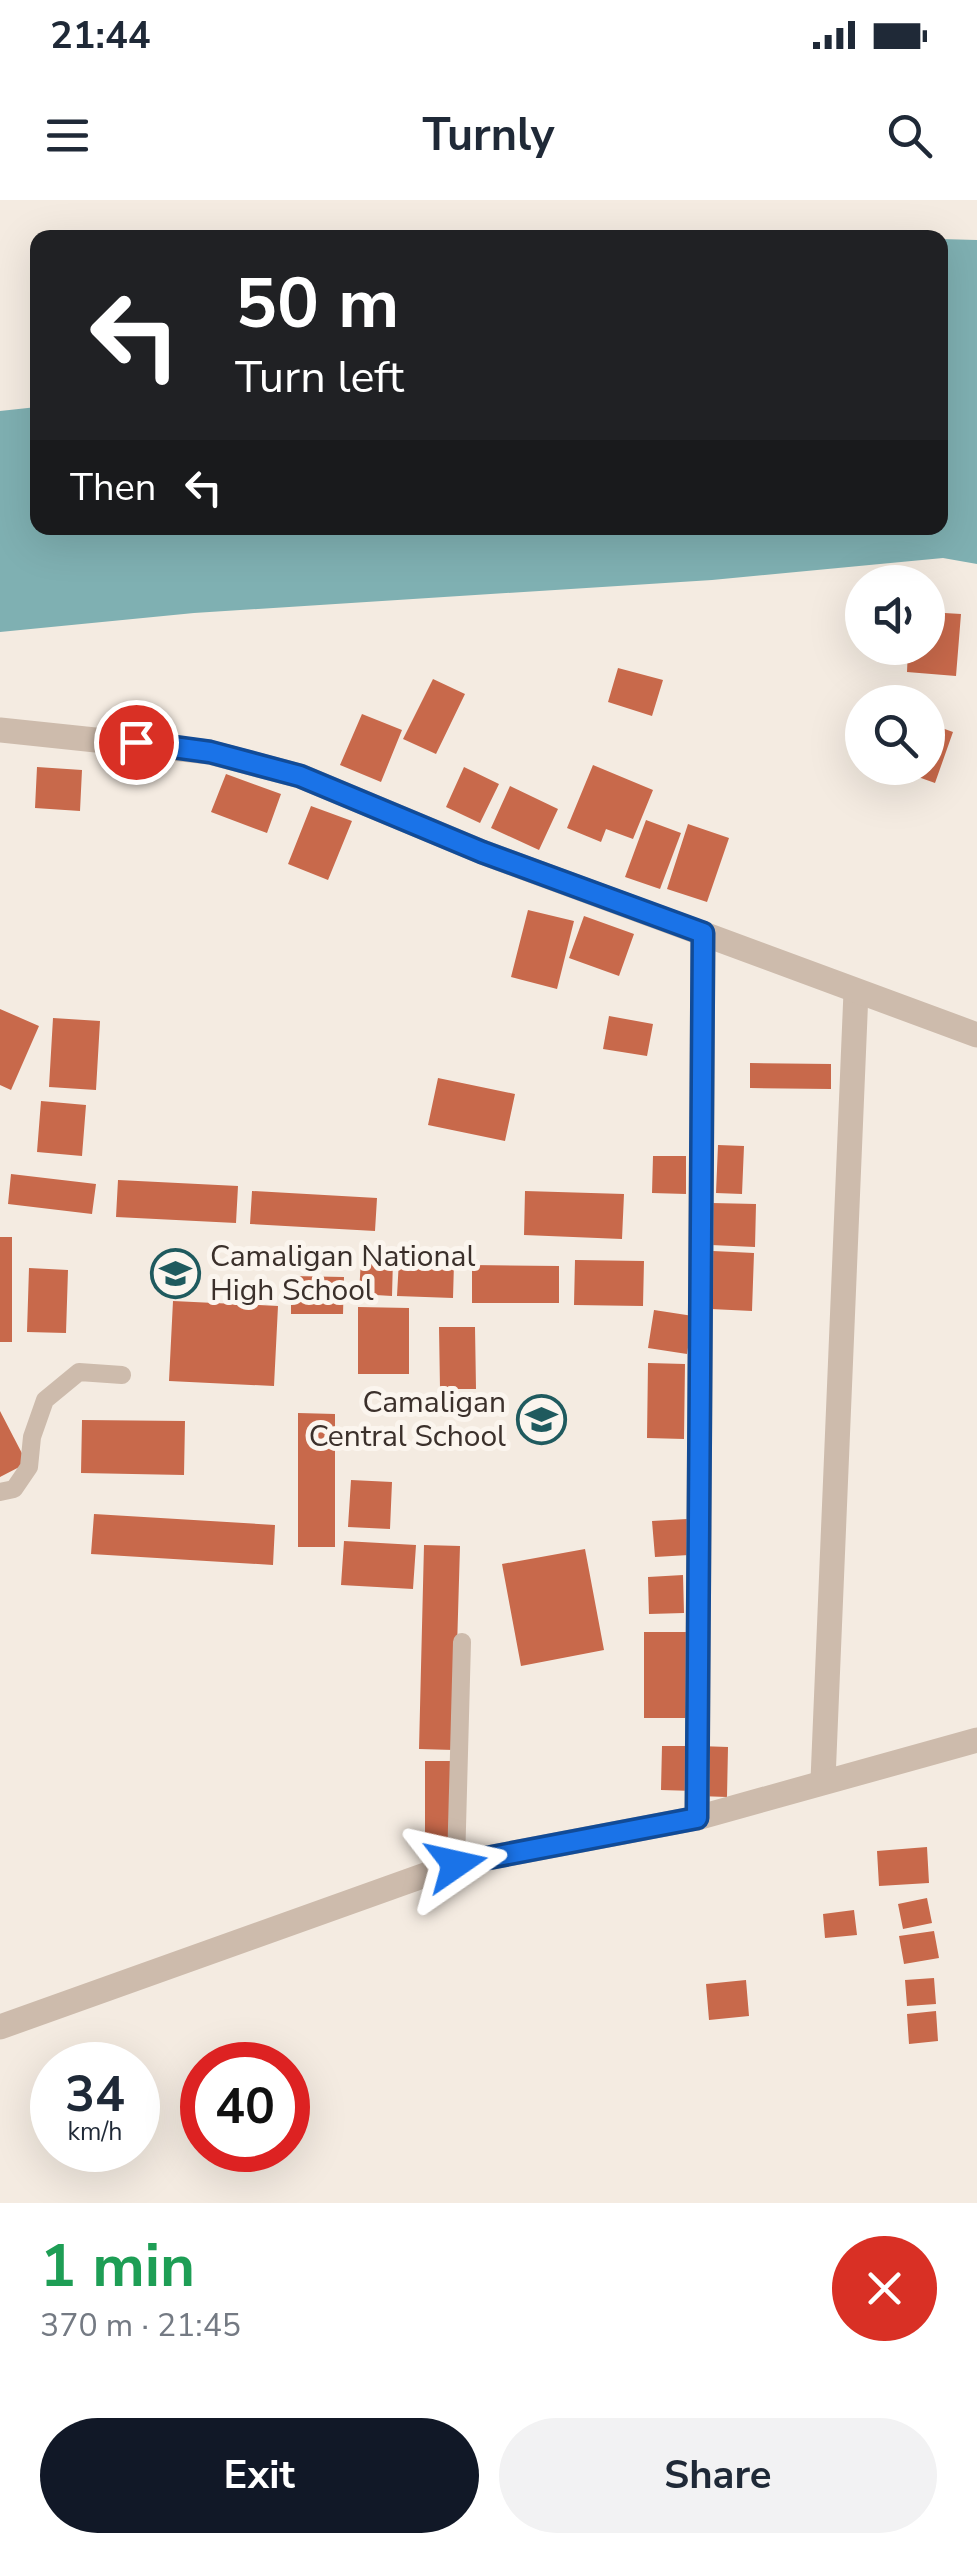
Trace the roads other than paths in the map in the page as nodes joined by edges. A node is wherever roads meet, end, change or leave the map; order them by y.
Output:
1 (0, 730) edge
2 (703, 933) junction
3 (856, 992) junction
4 (977, 1034) edge
5 (122, 1375) dead end
6 (0, 1492) edge
7 (462, 1642) dead end
8 (977, 1740) edge
9 (823, 1780) junction
10 (697, 1818) junction
11 (456, 1864) junction
12 (0, 2026) edge

1 - 2 street
2 - 3 street
2 - 10 street
3 - 4 street
3 - 9 street
5 - 6 lane
7 - 11 lane
8 - 9 street
9 - 10 street
10 - 11 street
11 - 12 street

